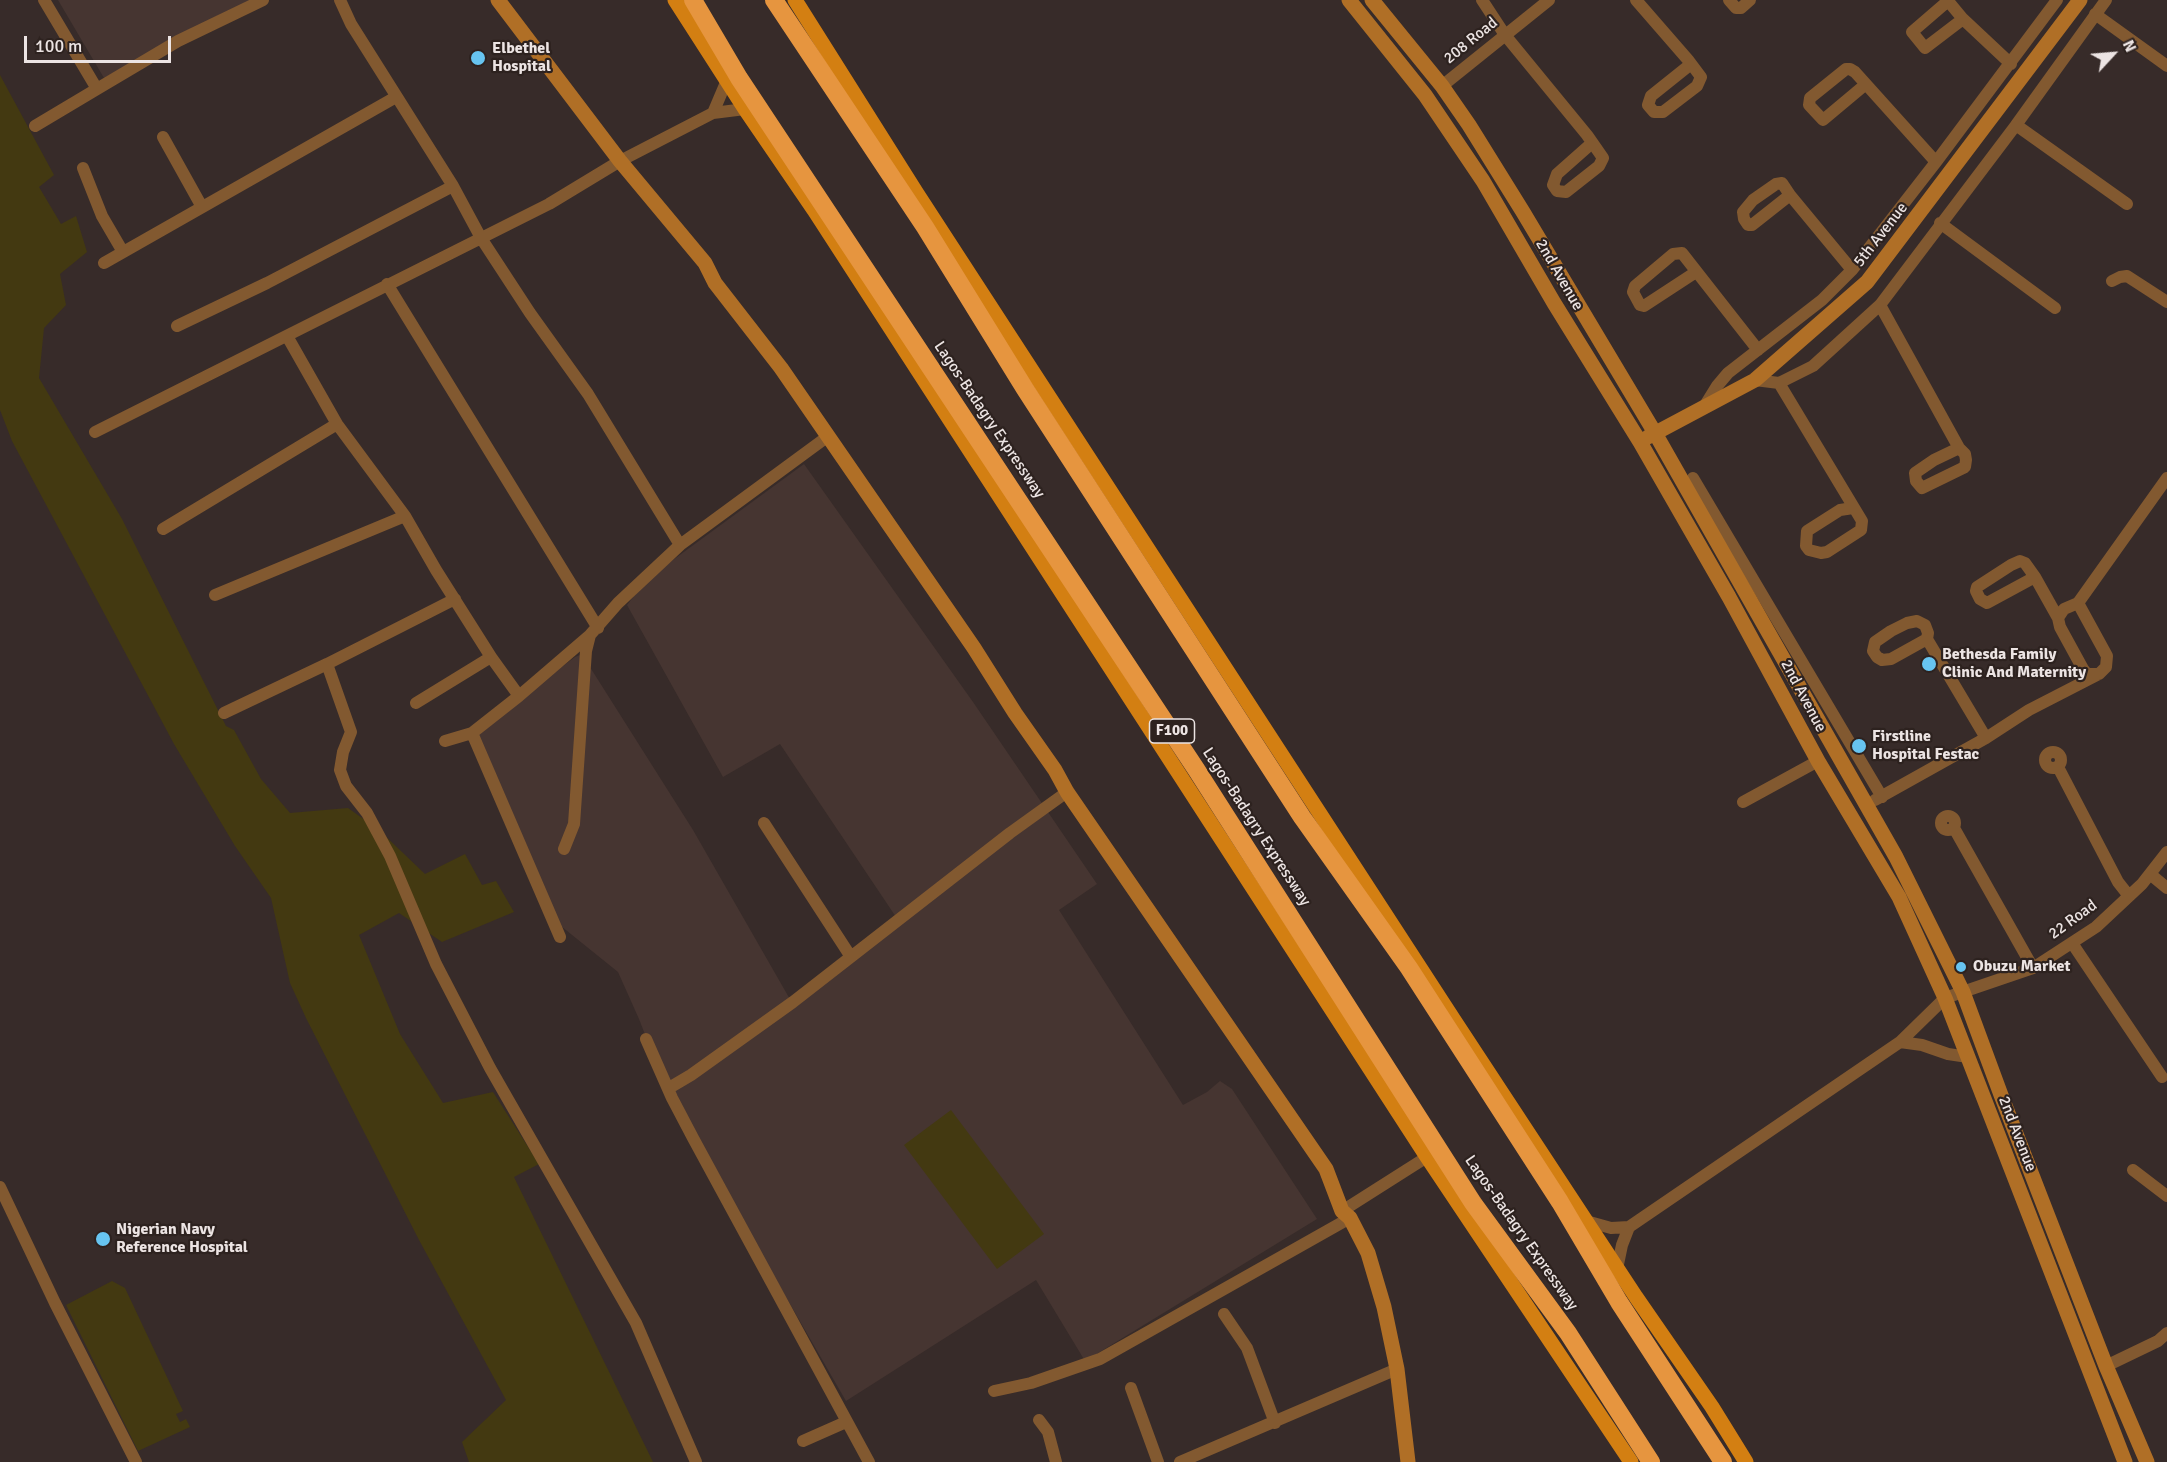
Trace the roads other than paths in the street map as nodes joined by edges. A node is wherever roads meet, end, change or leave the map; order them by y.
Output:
1 (44, 0) edge
2 (264, 0) edge
3 (340, 0) edge
4 (488, 0) edge
5 (498, 0) edge
6 (675, 0) edge
7 (693, 0) edge
8 (774, 0) edge
9 (795, 0) edge
10 (1349, 0) edge
11 (1372, 0) edge
12 (1482, 0) edge
13 (1549, 0) edge
14 (1636, 0) edge
15 (1729, 0) edge
16 (1750, 0) edge
17 (2056, 0) edge
18 (2080, 0) edge
19 (2106, 0) edge
20 (2095, 14) junction
21 (1964, 20) dead end
22 (1505, 35) junction
23 (1691, 64) dead end
24 (2011, 64) junction
25 (2167, 66) edge
26 (727, 80) junction
27 (1866, 84) junction
28 (1442, 86) junction
29 (97, 89) junction
30 (396, 97) junction
31 (745, 110) junction
32 (713, 113) junction
33 (2016, 125) junction
34 (35, 126) dead end
35 (163, 137) dead end
36 (1592, 143) dead end
37 (617, 162) junction
38 (1936, 162) junction
39 (83, 168) dead end
40 (453, 186) junction
41 (1790, 195) dead end
42 (2127, 204) dead end
43 (202, 207) junction
44 (1940, 223) junction
45 (481, 238) junction
46 (123, 252) junction
47 (104, 263) dead end
48 (1852, 270) junction
49 (1696, 272) junction
50 (2112, 281) dead end
51 (387, 284) junction
52 (2167, 302) edge
53 (1880, 305) junction
54 (2055, 308) dead end
55 (177, 326) dead end
56 (287, 336) junction
57 (1758, 350) junction
58 (1755, 380) junction
59 (1779, 382) junction
60 (1702, 409) junction
61 (337, 424) junction
62 (94, 432) dead end
63 (1655, 433) junction
64 (827, 437) junction
65 (1640, 442) junction
66 (1959, 448) dead end
67 (1693, 478) dead end
68 (2167, 478) edge
69 (1853, 508) junction
70 (405, 516) junction
71 (162, 529) dead end
72 (680, 545) junction
73 (2035, 577) dead end
74 (215, 596) dead end
75 (455, 600) junction
76 (2078, 603) junction
77 (2058, 618) junction
78 (594, 631) junction
79 (1928, 639) dead end
80 (491, 657) junction
81 (327, 664) junction
82 (2099, 674) junction
83 (519, 696) junction
84 (416, 703) dead end
85 (224, 713) dead end
86 (472, 733) junction
87 (1986, 738) junction
88 (445, 741) dead end
89 (1818, 761) junction
90 (2058, 767) dead end
91 (1067, 792) junction
92 (1882, 797) junction
93 (1743, 802) dead end
94 (1866, 804) junction
95 (764, 823) dead end
96 (1954, 828) dead end
97 (564, 849) dead end
98 (2167, 852) edge
99 (2150, 874) junction
100 (2167, 888) edge
101 (2129, 896) junction
102 (560, 937) dead end
103 (2072, 943) junction
104 (851, 957) junction
105 (2033, 969) junction
106 (1963, 992) junction
107 (1945, 998) junction
108 (646, 1039) dead end
109 (1900, 1042) junction
110 (1968, 1057) junction
111 (2162, 1077) dead end
112 (669, 1088) junction
113 (1427, 1157) junction
114 (2133, 1170) dead end
115 (0, 1187) edge
116 (2167, 1196) edge
117 (1346, 1214) junction
118 (1586, 1221) junction
119 (1629, 1227) junction
120 (1617, 1269) junction
121 (1224, 1314) dead end
122 (2167, 1333) edge
123 (2106, 1366) junction
124 (1397, 1369) junction
125 (1131, 1388) dead end
126 (994, 1391) dead end
127 (1039, 1420) dead end
128 (846, 1422) junction
129 (1275, 1423) junction
130 (803, 1441) dead end
131 (136, 1462) edge
132 (696, 1462) edge
133 (869, 1462) edge
134 (1056, 1462) edge
135 (1158, 1462) edge
136 (1180, 1462) edge
137 (1408, 1462) edge
138 (1631, 1462) edge
139 (1651, 1462) edge
140 (1723, 1462) edge
141 (1746, 1462) edge
142 (2125, 1462) edge
143 (2147, 1462) edge

1 - 29 street
2 - 29 street
3 - 30 street
4 - 37 street
5 - 37 street
6 - 26 main road, Lagos-Badagry Expressway
7 - 139 highway, Lagos-Badagry Expressway / F100
8 - 140 highway
9 - 118 main road
10 - 65 street, 2nd Avenue
11 - 28 street, 2nd Avenue
12 - 22 street
13 - 22 street, 208 Road
14 - 23 street
15 - 16 street
17 - 24 street
18 - 58 street, 5th Avenue
19 - 20 street
20 - 25 street
20 - 33 street
21 - 24 street
22 - 28 street, 208 Road
22 - 36 street
24 - 38 street
26 - 31 main road, Lagos-Badagry Expressway
26 - 32 street
27 - 27 street
27 - 38 street
28 - 63 street, 2nd Avenue
29 - 34 street
30 - 40 street
30 - 43 street
31 - 32 street
31 - 113 main road, Lagos-Badagry Expressway
32 - 37 street
33 - 42 street
33 - 44 street
35 - 43 street
37 - 45 street
37 - 64 street
38 - 48 street
39 - 46 street
40 - 45 street
40 - 55 street
41 - 48 street
43 - 46 street
44 - 53 street
44 - 54 street
45 - 51 street
45 - 72 street
46 - 47 street
48 - 57 street
49 - 49 street
49 - 57 street
50 - 52 street
51 - 56 street
51 - 78 street
53 - 59 street
53 - 66 street
56 - 61 street
56 - 62 street
57 - 60 street
58 - 59 street
58 - 60 street, 5th Avenue
59 - 69 street
60 - 63 street, 5th Avenue
61 - 70 street
61 - 71 street
63 - 65 street, 5th Avenue
63 - 94 street, 2nd Avenue
64 - 72 street
64 - 91 street
65 - 89 street, 2nd Avenue
67 - 92 street
68 - 76 street
69 - 69 street
70 - 74 street
70 - 75 street
72 - 78 street
73 - 77 street
75 - 80 street
75 - 81 street
76 - 77 street
76 - 82 street
77 - 82 street
78 - 83 street
78 - 97 street
79 - 87 street
80 - 83 street
80 - 84 street
81 - 85 street
81 - 132 street
82 - 87 street
83 - 86 street
86 - 88 street
86 - 102 street
87 - 92 street
89 - 93 street
89 - 107 street, 2nd Avenue
90 - 101 street
91 - 104 street
91 - 117 street
92 - 94 street
94 - 106 street, 2nd Avenue
95 - 104 street
96 - 105 street
98 - 99 street, 22 Road
99 - 100 street
99 - 101 street, 22 Road
101 - 103 street, 22 Road
103 - 105 street, 22 Road
103 - 111 street
104 - 112 street
105 - 106 street, 22 Road
106 - 107 street, 22 Road
106 - 123 street, 2nd Avenue
107 - 109 street
107 - 110 street, 2nd Avenue
108 - 112 street
109 - 110 street
109 - 119 street
110 - 142 street, 2nd Avenue
112 - 128 street
113 - 117 street
113 - 138 main road, Lagos-Badagry Expressway
114 - 116 street
115 - 131 street
117 - 124 street
117 - 126 street
118 - 119 street
118 - 120 main road
119 - 120 street
120 - 141 main road
121 - 129 street
122 - 123 street
123 - 143 street, 2nd Avenue
124 - 129 street
124 - 137 street
125 - 135 street
127 - 134 street
128 - 130 street
128 - 133 street
129 - 136 street

